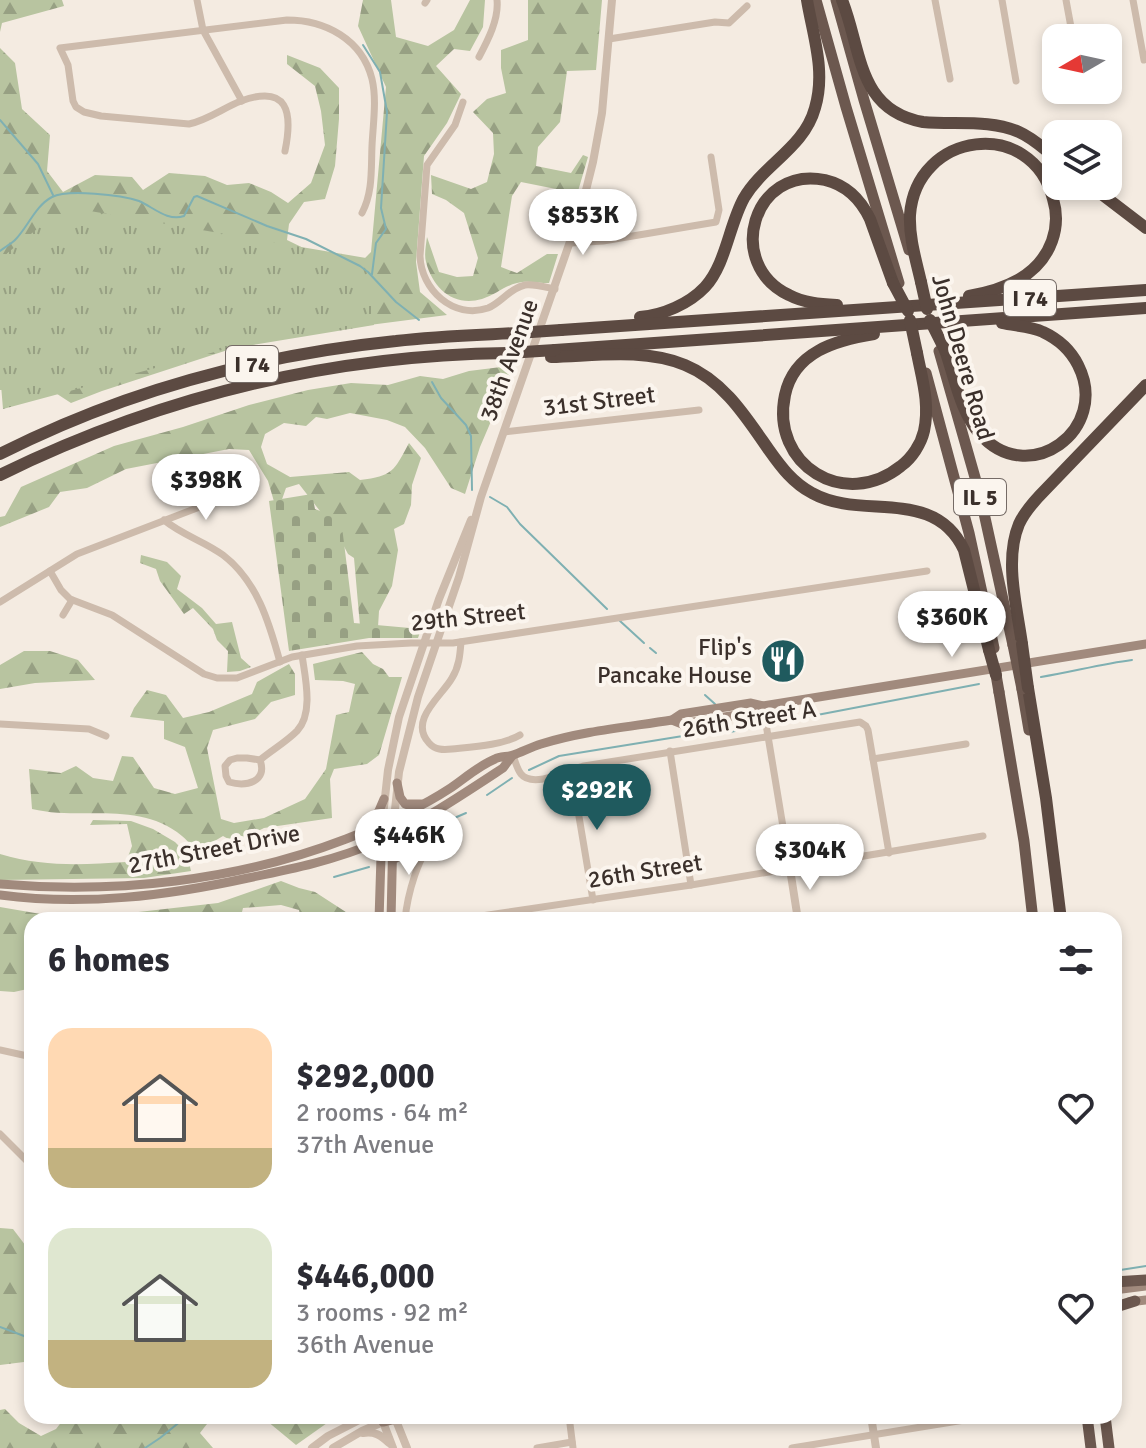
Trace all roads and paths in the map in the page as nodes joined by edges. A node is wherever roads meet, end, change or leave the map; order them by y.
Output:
1 (197, 0) edge
2 (497, 0) edge
3 (612, 0) edge
4 (807, 0) edge
5 (816, 0) edge
6 (839, 0) edge
7 (935, 0) edge
8 (1002, 0) edge
9 (1066, 0) edge
10 (1133, 0) edge
11 (747, 6) dead end
12 (1070, 24) edge
13 (203, 31) junction
14 (609, 39) junction
15 (479, 57) dead end
16 (1144, 60) dead end
17 (950, 79) dead end
18 (1016, 81) dead end
19 (242, 101) junction
20 (463, 102) dead end
21 (1042, 147) edge
22 (285, 151) dead end
23 (711, 157) dead end
24 (1109, 200) edge
25 (362, 213) dead end
26 (1146, 228) edge
27 (571, 243) junction
28 (920, 282) junction
29 (896, 283) junction
30 (555, 289) junction
31 (1146, 290) edge
32 (889, 307) junction
33 (1146, 308) edge
34 (918, 313) junction
35 (971, 321) junction
36 (947, 322) junction
37 (560, 328) junction
38 (942, 351) junction
39 (918, 353) junction
40 (553, 354) junction
41 (1146, 385) edge
42 (699, 410) dead end
43 (504, 432) junction
44 (0, 454) edge
45 (0, 475) edge
46 (236, 493) dead end
47 (481, 497) junction
48 (164, 520) junction
49 (50, 571) junction
50 (927, 571) dead end
51 (72, 600) junction
52 (0, 602) edge
53 (63, 615) dead end
54 (461, 642) junction
55 (424, 643) junction
56 (436, 644) junction
57 (1018, 644) junction
58 (1146, 644) edge
59 (991, 649) junction
60 (302, 655) junction
61 (280, 662) junction
62 (996, 675) joint
63 (763, 706) junction
64 (0, 724) edge
65 (520, 735) dead end
66 (106, 736) dead end
67 (768, 737) junction
68 (966, 744) dead end
69 (670, 751) junction
70 (512, 756) junction
71 (873, 759) junction
72 (260, 760) junction
73 (571, 769) junction
74 (397, 783) junction
75 (384, 799) junction
76 (424, 804) junction
77 (394, 819) junction
78 (421, 820) junction
79 (382, 825) junction
80 (362, 833) junction
81 (393, 834) junction
82 (983, 836) dead end
83 (381, 840) junction
84 (447, 840) dead end
85 (355, 851) junction
86 (889, 853) junction
87 (393, 865) junction
88 (380, 869) junction
89 (790, 869) junction
90 (0, 884) edge
91 (691, 885) junction
92 (0, 895) edge
93 (593, 900) junction
94 (379, 912) edge
95 (391, 912) edge
96 (407, 912) edge
97 (510, 912) edge
98 (797, 912) edge
99 (1032, 912) edge
100 (1058, 912) edge
101 (0, 1050) edge
102 (24, 1055) edge
103 (0, 1134) edge
104 (24, 1158) edge
105 (1146, 1280) edge
106 (1122, 1282) edge
107 (1146, 1286) edge
108 (1122, 1289) edge
109 (351, 1424) edge
110 (374, 1424) edge
111 (384, 1424) edge
112 (398, 1424) edge
113 (570, 1424) edge
114 (872, 1424) edge
115 (941, 1424) edge
116 (1088, 1424) edge
117 (1106, 1424) edge
118 (1111, 1424) edge
119 (874, 1435) junction
120 (573, 1445) edge
121 (336, 1446) edge
122 (393, 1447) edge
123 (312, 1448) edge
124 (407, 1448) edge
125 (537, 1448) edge
126 (792, 1448) edge
127 (876, 1448) edge
128 (1091, 1448) edge
129 (1109, 1448) edge

1 - 13 street
2 - 15 street
3 - 14 street, 38th Avenue
4 - 37 highway
5 - 29 highway, John Deere Road
6 - 21 highway
6 - 28 highway, John Deere Road
7 - 17 street
8 - 18 street
9 - 12 street
10 - 16 street
11 - 14 street
13 - 19 street
13 - 19 street
13 - 25 street
14 - 27 street, 38th Avenue
19 - 22 street
20 - 30 street
23 - 27 street
24 - 26 highway
27 - 30 street, 38th Avenue
28 - 34 highway, bridge
28 - 34 highway
29 - 32 highway
29 - 34 highway, bridge
30 - 43 street, 38th Avenue
31 - 34 highway, I 74
32 - 34 highway, I 74
32 - 37 highway, I 74
33 - 35 highway, I 74
34 - 38 highway, bridge
34 - 39 highway, bridge
35 - 36 highway, I 74
35 - 38 highway
36 - 39 highway
36 - 40 highway, I 74
37 - 44 highway, I 74, bridge
38 - 57 highway, John Deere Road / IL 5
39 - 59 highway, John Deere Road / IL 5
40 - 45 highway, I 74, bridge
40 - 59 highway
41 - 57 highway
42 - 43 street, 31st Street
43 - 47 street, 38th Avenue
46 - 48 street
47 - 55 street, 38th Avenue
47 - 56 street, 38th Avenue
48 - 49 street
48 - 61 street
49 - 51 street
49 - 52 street
50 - 54 street, 29th Street
51 - 53 street
51 - 61 street, 29th Street
54 - 56 street, 29th Street
54 - 65 street
55 - 56 street, 29th Street
55 - 60 street, 29th Street
55 - 75 street, 38th Avenue
56 - 74 street, 38th Avenue
57 - 100 highway, bridge
58 - 63 main road, 27th Street Drive
59 - 62 highway, bridge
60 - 61 street, 29th Street
60 - 72 street
62 - 99 highway, bridge
63 - 67 street
63 - 70 main road, 27th Street Drive
64 - 66 street
67 - 69 street, 26th Street A
67 - 71 street, 26th Street A
67 - 89 street
68 - 71 street
69 - 73 street, 26th Street A
69 - 91 street
70 - 73 street, 26th Street A
70 - 76 main road, 27th Street Drive
70 - 78 main road, 27th Street Drive
71 - 86 street
72 - 72 street
73 - 93 street
74 - 76 main road
74 - 77 street, 38th Avenue
75 - 79 street, 38th Avenue
75 - 80 main road
76 - 77 main road, 27th Street Drive
77 - 79 main road, 27th Street Drive
77 - 81 main road
78 - 81 main road, 27th Street Drive
78 - 87 main road
79 - 80 main road, 27th Street Drive
79 - 83 main road
80 - 90 main road, 27th Street Drive
81 - 83 main road, 27th Street Drive
81 - 87 main road
82 - 86 street, 26th Street
83 - 85 main road, 27th Street Drive
83 - 88 main road
84 - 96 street
85 - 88 main road
85 - 92 main road, 27th Street Drive
86 - 89 street, 26th Street
87 - 95 main road
88 - 94 main road
89 - 91 street, 26th Street
89 - 98 street
91 - 93 street, 26th Street
93 - 97 street, 26th Street
101 - 102 street
103 - 104 street
105 - 106 highway
107 - 108 main road
109 - 123 street
110 - 121 street
111 - 122 street
112 - 124 street
113 - 120 street
114 - 119 street
115 - 119 street
116 - 128 highway
117 - 129 highway
118 - 129 highway
119 - 126 street
119 - 127 street
120 - 125 street
121 - 122 street

